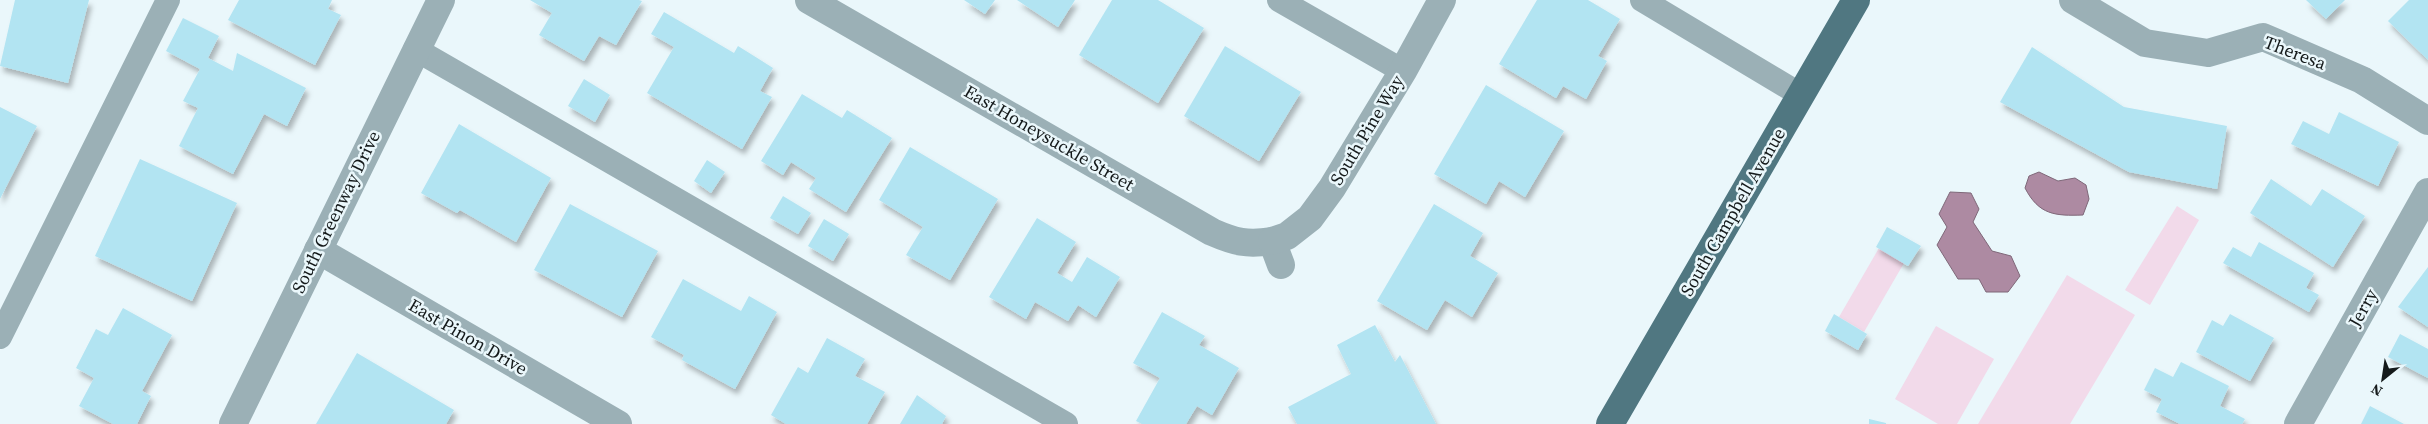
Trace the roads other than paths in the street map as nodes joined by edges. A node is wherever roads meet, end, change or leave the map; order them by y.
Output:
1 (168, 0) edge
2 (441, 0) edge
3 (809, 0) edge
4 (1279, 0) edge
5 (1442, 0) edge
6 (1642, 0) edge
7 (1856, 0) edge
8 (2073, 0) edge
9 (415, 49) junction
10 (1403, 71) junction
11 (1801, 95) junction
12 (2428, 122) edge
13 (2428, 192) edge
14 (318, 250) junction
15 (1277, 253) joint
16 (0, 337) edge
17 (232, 424) edge
18 (618, 424) edge
19 (1066, 424) edge
20 (1610, 424) edge
21 (2298, 424) edge

1 - 16 lane
2 - 9 street, South Greenway Drive
3 - 15 street, East Honeysuckle Street
4 - 10 lane
5 - 10 street, South Pine Way
6 - 11 lane
7 - 11 main road, South Campbell Avenue
8 - 12 street, Theresa
9 - 14 street, South Greenway Drive
9 - 19 lane
10 - 15 street, South Pine Way
11 - 20 main road, South Campbell Avenue
13 - 21 street, Jerry
14 - 17 street, South Greenway Drive
14 - 18 street, East Pinon Drive

